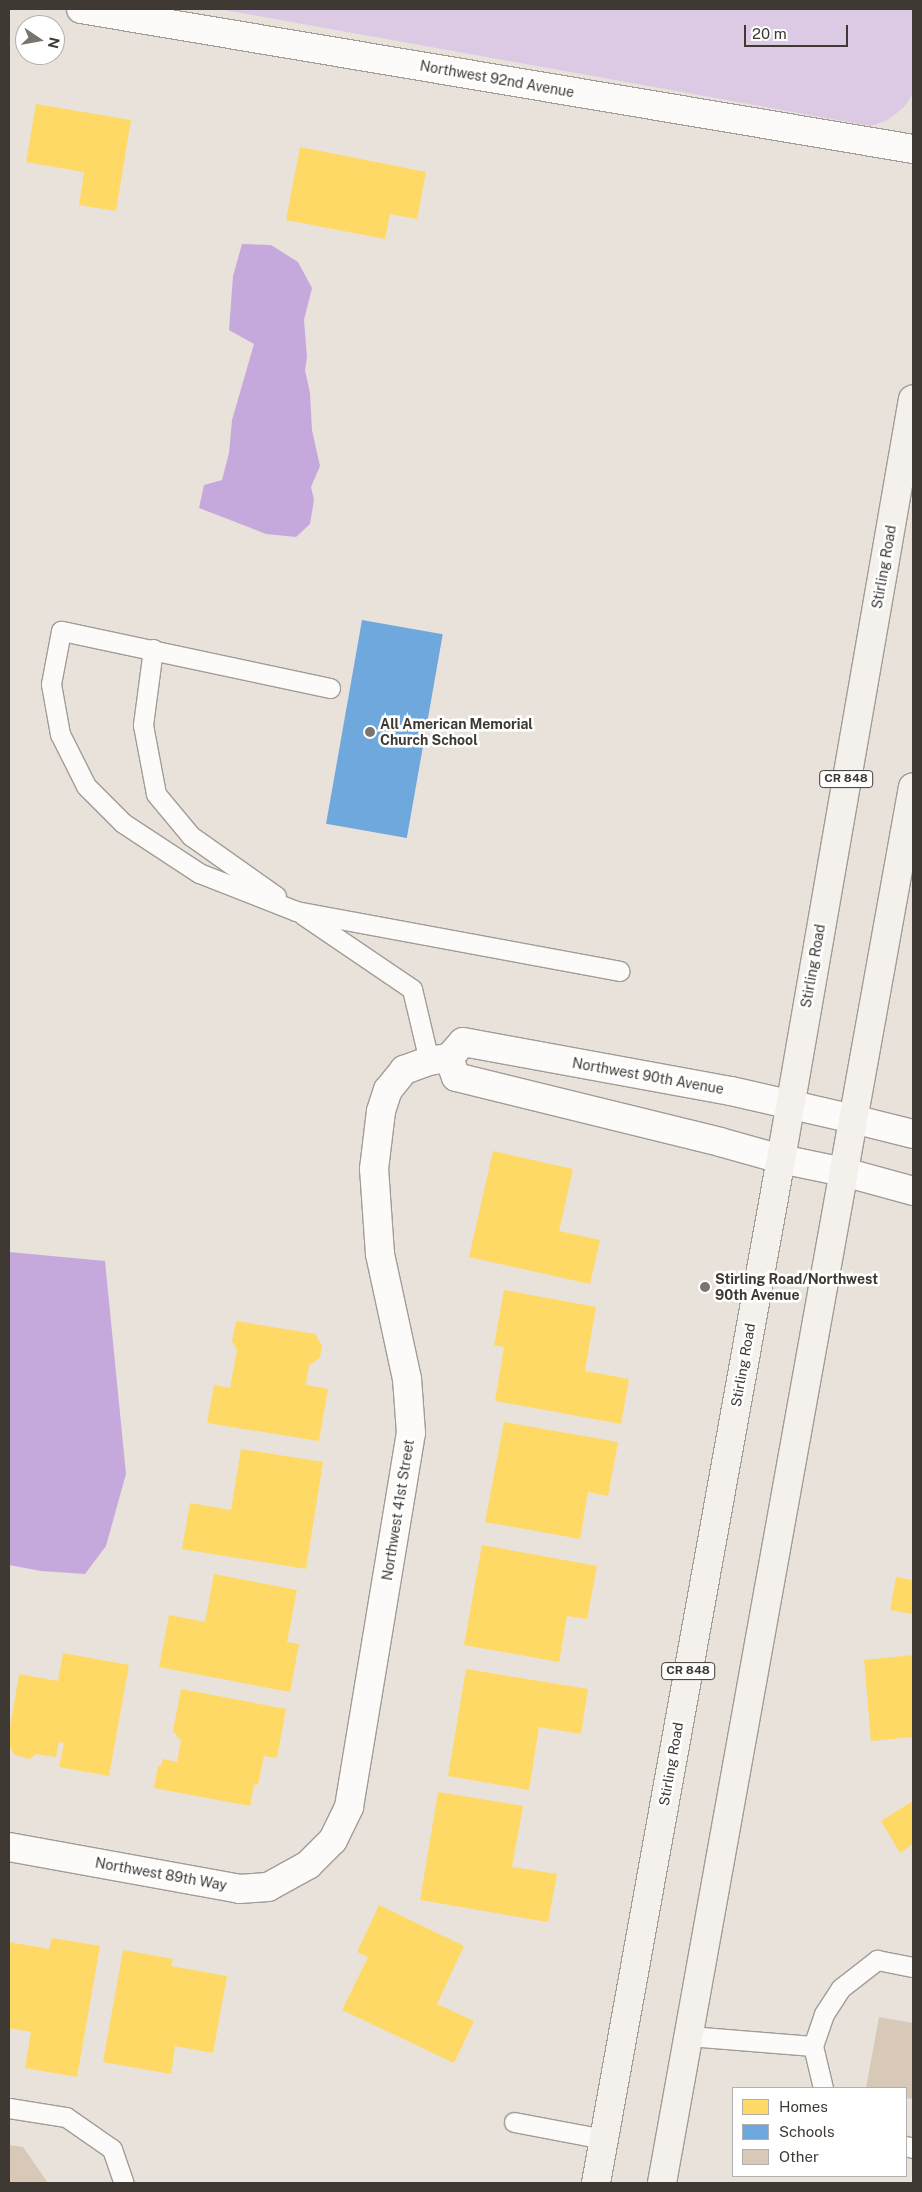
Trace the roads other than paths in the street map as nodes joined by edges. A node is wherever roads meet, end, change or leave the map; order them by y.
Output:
1 (81, 9) edge
2 (913, 149) edge
3 (913, 399) edge
4 (153, 649) junction
5 (330, 688) dead end
6 (913, 787) edge
7 (296, 911) junction
8 (619, 971) dead end
9 (439, 1060) junction
10 (790, 1104) junction
11 (381, 1111) joint
12 (853, 1119) junction
13 (913, 1134) edge
14 (782, 1159) junction
15 (844, 1172) junction
16 (913, 1191) edge
17 (9, 1846) edge
18 (308, 1865) joint
19 (913, 1967) edge
20 (689, 2036) junction
21 (813, 2046) junction
22 (823, 2087) edge
23 (9, 2108) edge
24 (514, 2122) dead end
25 (604, 2138) junction
26 (124, 2183) edge
27 (596, 2183) edge
28 (662, 2183) edge

1 - 2 street, Northwest 92nd Avenue
3 - 10 main road, Stirling Road / CR 848
4 - 5 lane
4 - 7 lane
4 - 7 lane
6 - 12 main road
7 - 8 lane
7 - 9 lane
9 - 10 street, Northwest 90th Avenue
9 - 11 street, Northwest 90th Avenue
9 - 14 street
10 - 12 street, Northwest 90th Avenue
10 - 14 main road, Stirling Road / CR 848
11 - 18 street, Northwest 41st Street
12 - 13 street, Northwest 90th Avenue
12 - 15 main road
14 - 15 street
14 - 25 main road, Stirling Road / CR 848
15 - 16 street
15 - 20 main road
17 - 18 street, Northwest 89th Way
19 - 21 lane
20 - 21 lane
20 - 28 main road
21 - 22 lane
23 - 26 lane
24 - 25 lane
25 - 27 main road, Stirling Road / CR 848

